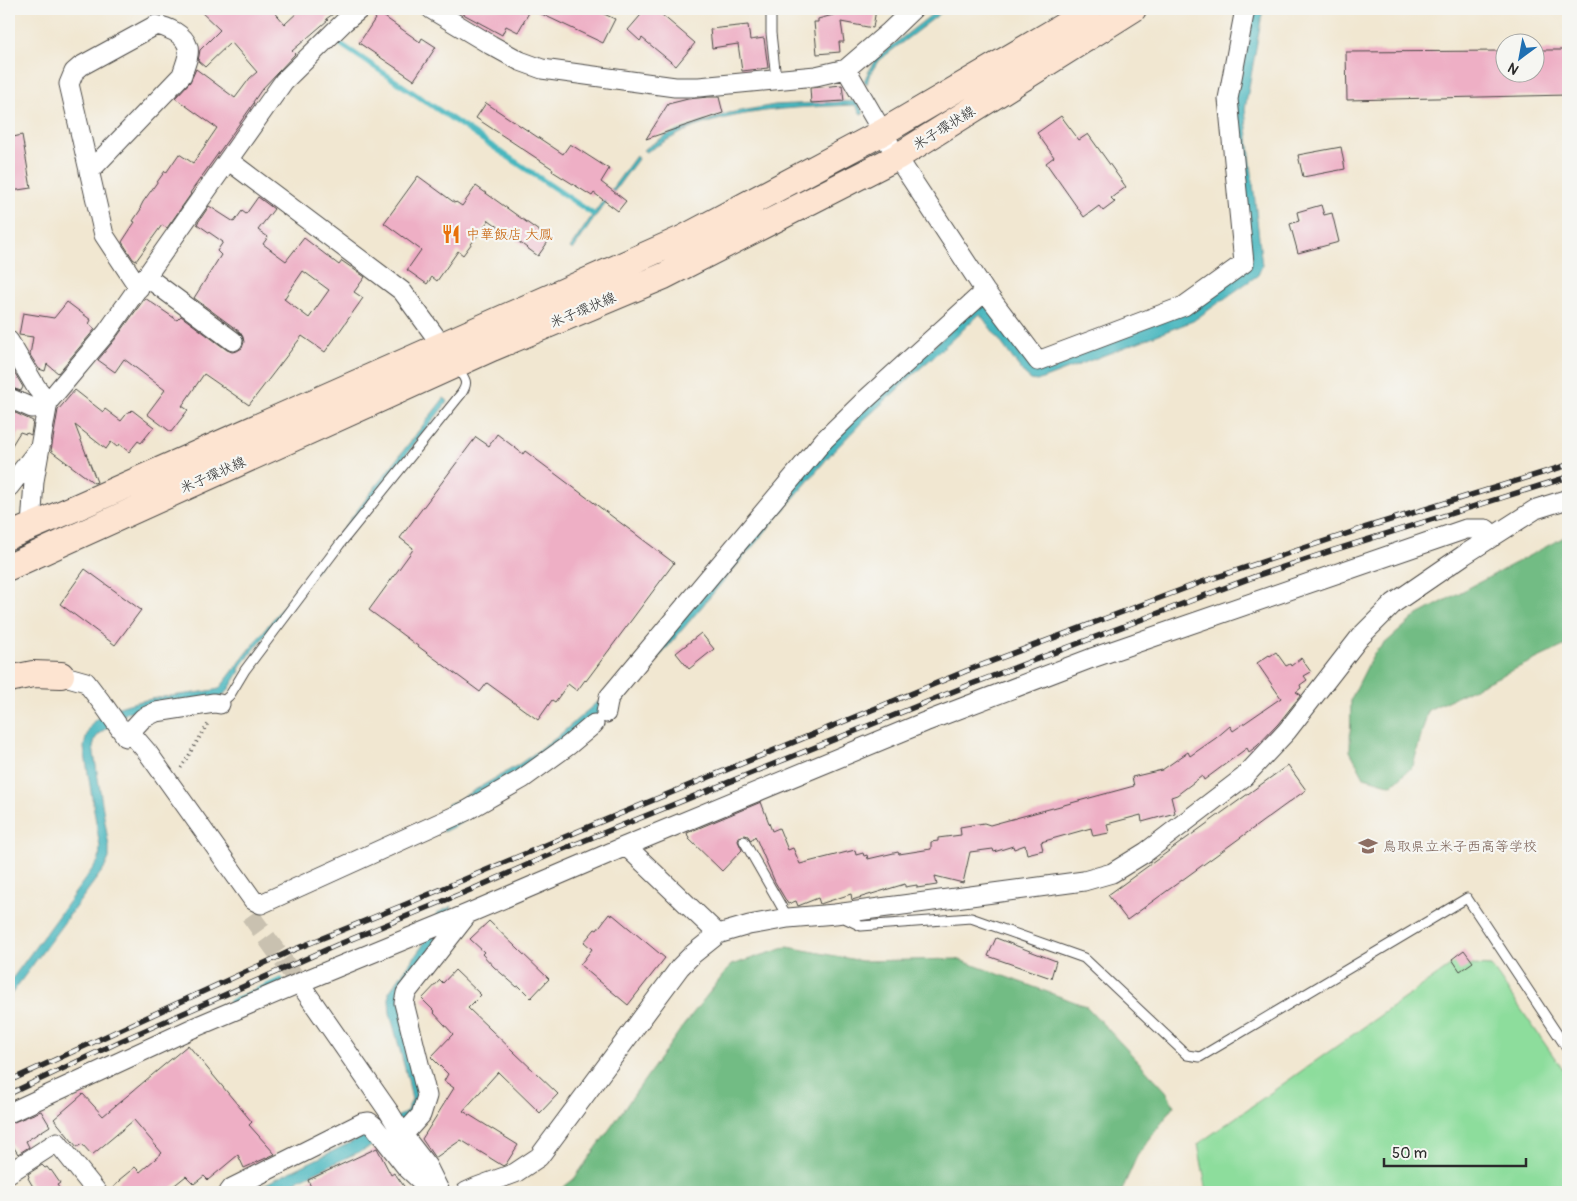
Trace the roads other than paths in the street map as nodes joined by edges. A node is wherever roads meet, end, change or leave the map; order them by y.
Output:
1 (360, 9) edge
2 (431, 9) edge
3 (771, 9) edge
4 (913, 9) edge
5 (1088, 9) edge
6 (1133, 9) edge
7 (1245, 9) edge
8 (846, 69) junction
9 (776, 79) junction
10 (882, 132) junction
11 (897, 157) junction
12 (228, 160) junction
13 (89, 172) junction
14 (143, 283) junction
15 (985, 291) junction
16 (9, 341) edge
17 (232, 341) dead end
18 (449, 355) junction
19 (9, 398) edge
20 (48, 402) junction
21 (40, 448) junction
22 (9, 487) edge
23 (1568, 499) edge
24 (20, 531) edge
25 (1494, 536) junction
26 (9, 567) edge
27 (61, 675) joint
28 (9, 679) edge
29 (220, 704) joint
30 (123, 728) junction
31 (744, 841) dead end
32 (626, 846) junction
33 (467, 914) junction
34 (835, 914) junction
35 (250, 915) tunnel mouth
36 (788, 918) junction
37 (718, 934) junction
38 (305, 992) tunnel mouth
39 (1568, 1050) edge
40 (9, 1113) edge
41 (397, 1137) junction
42 (9, 1172) edge
43 (97, 1192) edge
44 (229, 1192) edge
45 (433, 1192) edge
46 (440, 1192) edge
47 (466, 1192) edge

1 - 12 street
2 - 9 street
3 - 9 lane
4 - 8 street
5 - 10 main road, 米子環状線
6 - 11 main road, 米子環状線
7 - 15 street
8 - 9 street
8 - 10 street
10 - 11 street
10 - 18 main road, 米子環状線
11 - 15 street
11 - 18 main road, 米子環状線
12 - 14 street
12 - 18 street
13 - 13 street
13 - 14 street
14 - 17 street
14 - 20 street
15 - 30 street
16 - 20 street
18 - 24 main road, 米子環状線
18 - 26 main road, 米子環状線
18 - 29 lane
19 - 20 street
20 - 21 street
21 - 22 street
21 - 24 street
23 - 25 street
25 - 32 street
25 - 34 street
27 - 28 main road
27 - 30 street
29 - 30 street
30 - 35 street
31 - 36 lane
32 - 33 street
32 - 37 street
33 - 40 street
33 - 41 street
34 - 36 street
34 - 39 lane
36 - 37 street
37 - 47 street
38 - 41 street
41 - 44 street
41 - 45 street
41 - 46 street
42 - 43 street

